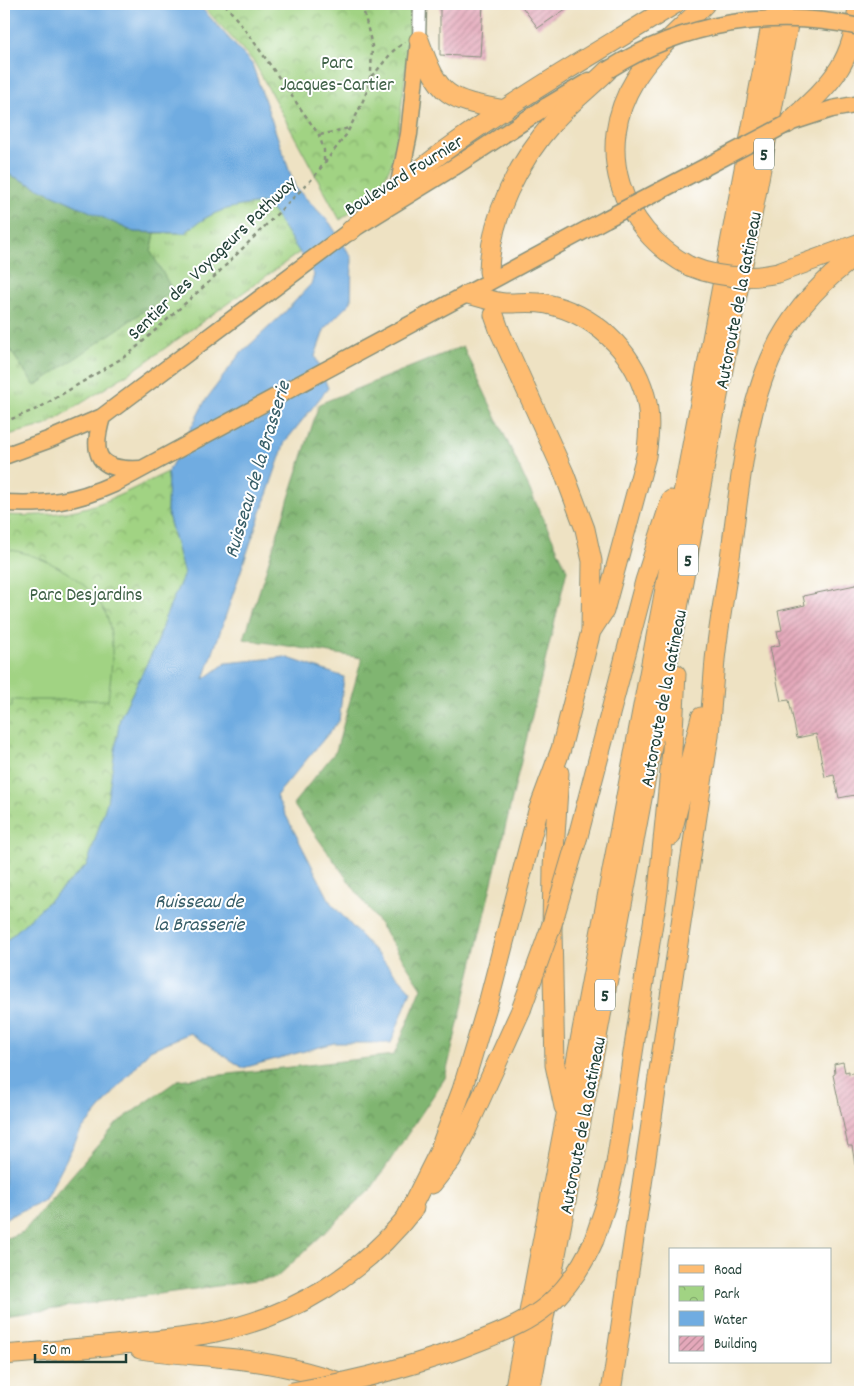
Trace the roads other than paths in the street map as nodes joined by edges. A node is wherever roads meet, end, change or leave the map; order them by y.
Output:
1 (420, 4) edge
2 (675, 4) edge
3 (705, 4) edge
4 (775, 4) edge
5 (792, 4) edge
6 (858, 4) edge
7 (860, 27) edge
8 (413, 40) junction
9 (608, 70) joint
10 (579, 92) junction
11 (860, 104) edge
12 (505, 110) junction
13 (787, 124) junction
14 (398, 188) junction
15 (350, 231) junction
16 (860, 244) edge
17 (860, 253) edge
18 (488, 272) dead end
19 (468, 294) junction
20 (494, 315) dead end
21 (102, 417) junction
22 (696, 425) junction
23 (4, 456) edge
24 (142, 469) junction
25 (4, 503) edge
26 (681, 599) junction
27 (592, 631) junction
28 (716, 658) junction
29 (561, 749) junction
30 (658, 890) junction
31 (566, 1115) junction
32 (406, 1218) junction
33 (111, 1345) junction
34 (4, 1355) edge
35 (292, 1392) edge
36 (366, 1392) edge
37 (514, 1392) edge
38 (530, 1392) edge
39 (611, 1392) edge

1 - 8 street
2 - 12 highway
3 - 16 highway, bridge
4 - 22 highway, Autoroute de la Gatineau / 5
5 - 26 highway, Autoroute de la Gatineau / 5
6 - 13 highway
7 - 9 main road, bridge
8 - 12 highway
8 - 14 main road
9 - 10 highway
10 - 15 main road, Boulevard Fournier
10 - 18 highway
11 - 13 main road
12 - 14 highway
13 - 19 main road, bridge
14 - 15 highway
15 - 21 main road, Boulevard Fournier
17 - 28 highway
19 - 24 main road
19 - 27 highway
20 - 27 highway
21 - 23 main road, Boulevard Fournier
21 - 24 main road
22 - 31 highway, Autoroute de la Gatineau / 5
22 - 32 highway, bridge
24 - 25 main road
26 - 30 highway
26 - 38 highway, Autoroute de la Gatineau / 5
27 - 29 highway
28 - 30 highway
28 - 39 highway
29 - 31 highway
29 - 32 highway
30 - 35 highway, bridge
31 - 37 highway, Autoroute de la Gatineau / 5
32 - 33 highway
33 - 34 highway
33 - 36 highway

